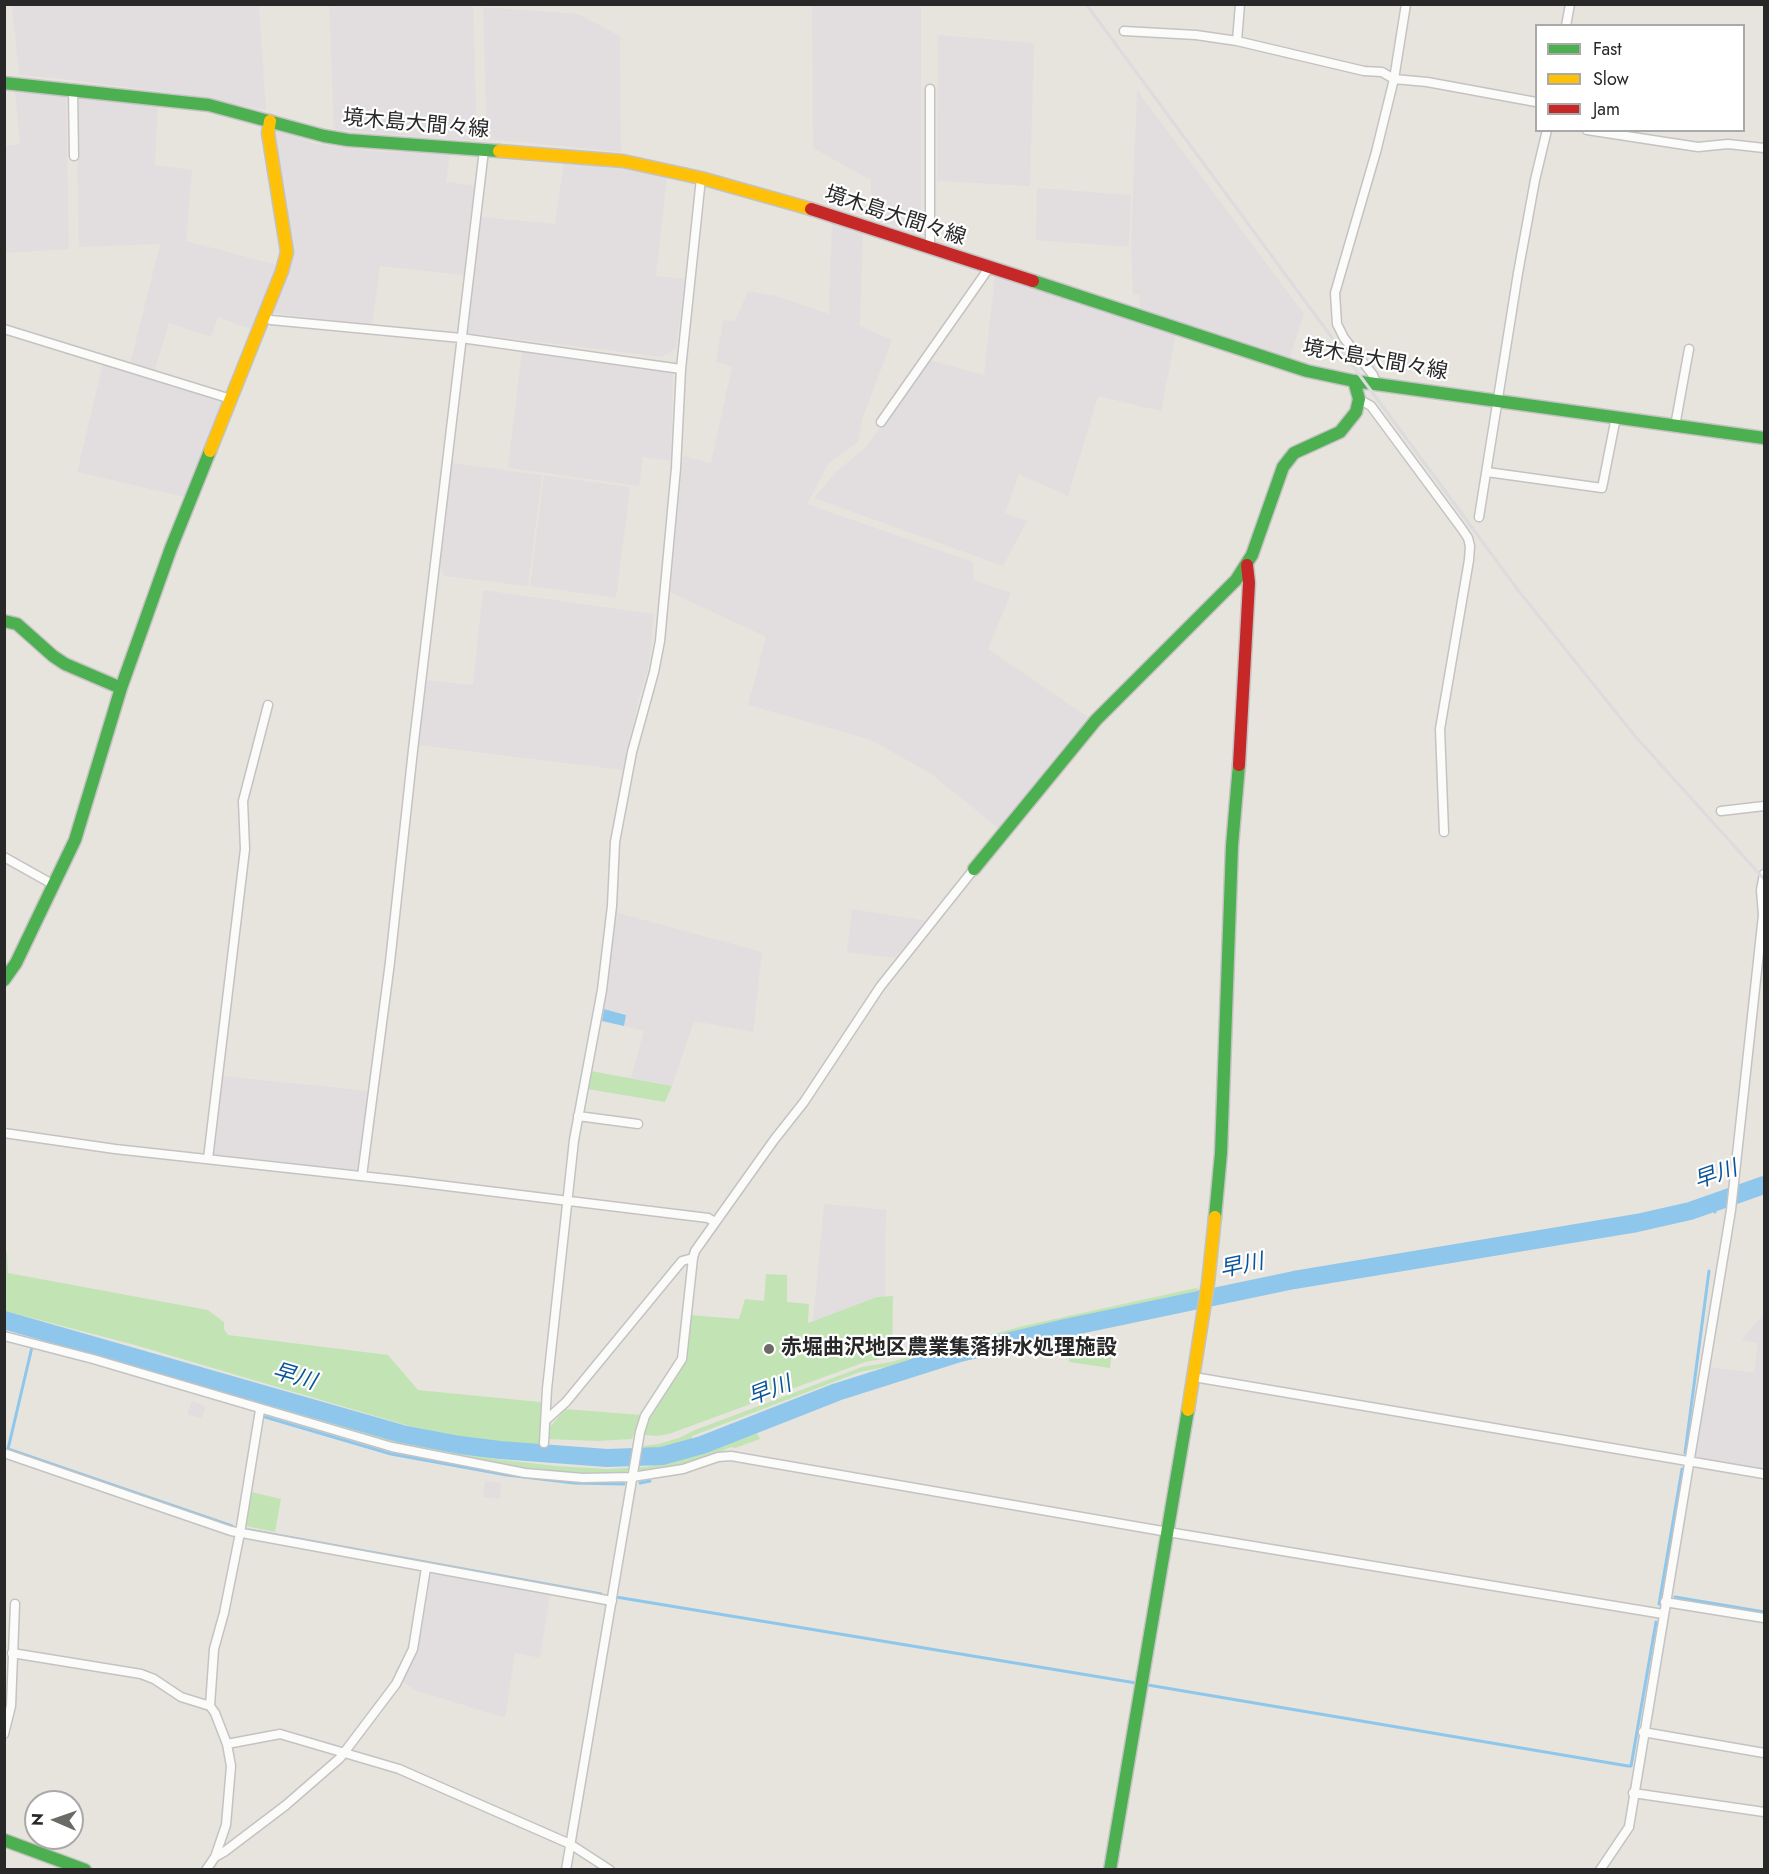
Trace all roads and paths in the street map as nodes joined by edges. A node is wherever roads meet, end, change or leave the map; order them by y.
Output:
1 (1240, 4) edge
2 (1406, 4) edge
3 (1570, 4) edge
4 (1566, 24) edge
5 (1124, 32) dead end
6 (1237, 41) junction
7 (1394, 79) junction
8 (4, 83) edge
9 (930, 89) dead end
10 (73, 90) junction
11 (1535, 102) edge
12 (270, 121) junction
13 (1547, 132) edge
14 (1600, 132) edge
15 (1764, 148) edge
16 (483, 150) junction
17 (74, 156) dead end
18 (701, 178) junction
19 (930, 249) junction
20 (989, 268) junction
21 (264, 317) junction
22 (4, 329) edge
23 (461, 338) junction
24 (1689, 349) dead end
25 (681, 369) junction
26 (1354, 381) junction
27 (1376, 383) junction
28 (231, 399) junction
29 (1359, 399) junction
30 (1498, 401) junction
31 (1616, 417) junction
32 (881, 422) dead end
33 (1675, 426) junction
34 (1764, 438) edge
35 (1486, 472) junction
36 (1479, 517) dead end
37 (1247, 565) junction
38 (4, 621) edge
39 (121, 688) junction
40 (268, 705) dead end
41 (1764, 806) edge
42 (1721, 811) dead end
43 (1444, 832) dead end
44 (4, 857) edge
45 (974, 869) joint
46 (1764, 874) edge
47 (54, 885) junction
48 (4, 980) edge
49 (578, 1116) junction
50 (638, 1124) dead end
51 (4, 1133) edge
52 (208, 1159) junction
53 (362, 1176) junction
54 (569, 1202) junction
55 (716, 1222) junction
56 (693, 1258) junction
57 (4, 1336) edge
58 (1194, 1377) junction
59 (260, 1410) junction
60 (546, 1420) junction
61 (544, 1443) dead end
62 (4, 1453) edge
63 (1688, 1462) junction
64 (633, 1474) junction
65 (1764, 1474) edge
66 (1168, 1532) junction
67 (240, 1533) junction
68 (426, 1568) junction
69 (612, 1601) junction
70 (1665, 1602) junction
71 (15, 1604) dead end
72 (1663, 1614) junction
73 (1764, 1618) edge
74 (12, 1653) junction
75 (210, 1706) junction
76 (1643, 1732) junction
77 (4, 1734) edge
78 (227, 1744) junction
79 (345, 1753) junction
80 (1764, 1753) edge
81 (1633, 1794) junction
82 (1764, 1812) edge
83 (4, 1840) edge
84 (570, 1844) junction
85 (215, 1857) junction
86 (85, 1869) edge
87 (206, 1869) edge
88 (566, 1869) edge
89 (610, 1869) edge
90 (1110, 1869) edge
91 (1600, 1869) edge

1 - 6 street
2 - 7 street
3 - 4 street
5 - 6 street
6 - 7 street
7 - 11 street
7 - 27 street
8 - 10 street, 境木島大間々線
9 - 19 street
10 - 12 street, 境木島大間々線
10 - 17 street
12 - 16 street, 境木島大間々線
12 - 21 street
13 - 30 street
14 - 15 street
16 - 18 street, 境木島大間々線
16 - 23 street
18 - 19 street, 境木島大間々線
18 - 25 street
19 - 20 street, 境木島大間々線
20 - 26 street, 境木島大間々線
20 - 32 street
21 - 23 street
21 - 28 street
22 - 28 street
23 - 25 street
23 - 53 street
24 - 33 street
25 - 49 street
26 - 27 street, 境木島大間々線
26 - 29 street
27 - 30 street, 境木島大間々線
28 - 39 street
29 - 37 street
29 - 43 street
30 - 31 street, 境木島大間々線
30 - 35 street
31 - 33 street, 境木島大間々線
31 - 35 street
33 - 34 street, 境木島大間々線
35 - 36 street
37 - 45 street
37 - 58 street
38 - 39 street
39 - 47 street
40 - 52 street
41 - 42 street
44 - 47 street
45 - 55 street
46 - 63 street
47 - 48 street
49 - 50 street
49 - 54 street
51 - 52 street
52 - 53 street
53 - 54 street
54 - 55 street
54 - 60 street
55 - 56 street
56 - 60 street
56 - 64 street
57 - 59 street
58 - 63 street
58 - 66 street
59 - 64 street
59 - 67 street
60 - 61 street
62 - 67 street
63 - 65 street
63 - 70 street
64 - 66 street
64 - 69 street
66 - 72 street
66 - 90 street
67 - 68 street
67 - 75 street
68 - 69 street
68 - 79 street
69 - 84 street
70 - 72 street
70 - 73 street
71 - 74 street
72 - 76 street
74 - 75 street
74 - 77 street
75 - 78 street
76 - 80 street
76 - 81 street
78 - 79 street
78 - 85 street
79 - 84 street
79 - 85 street
81 - 82 street
81 - 91 street
83 - 86 street
84 - 88 street
84 - 89 street
85 - 87 street

